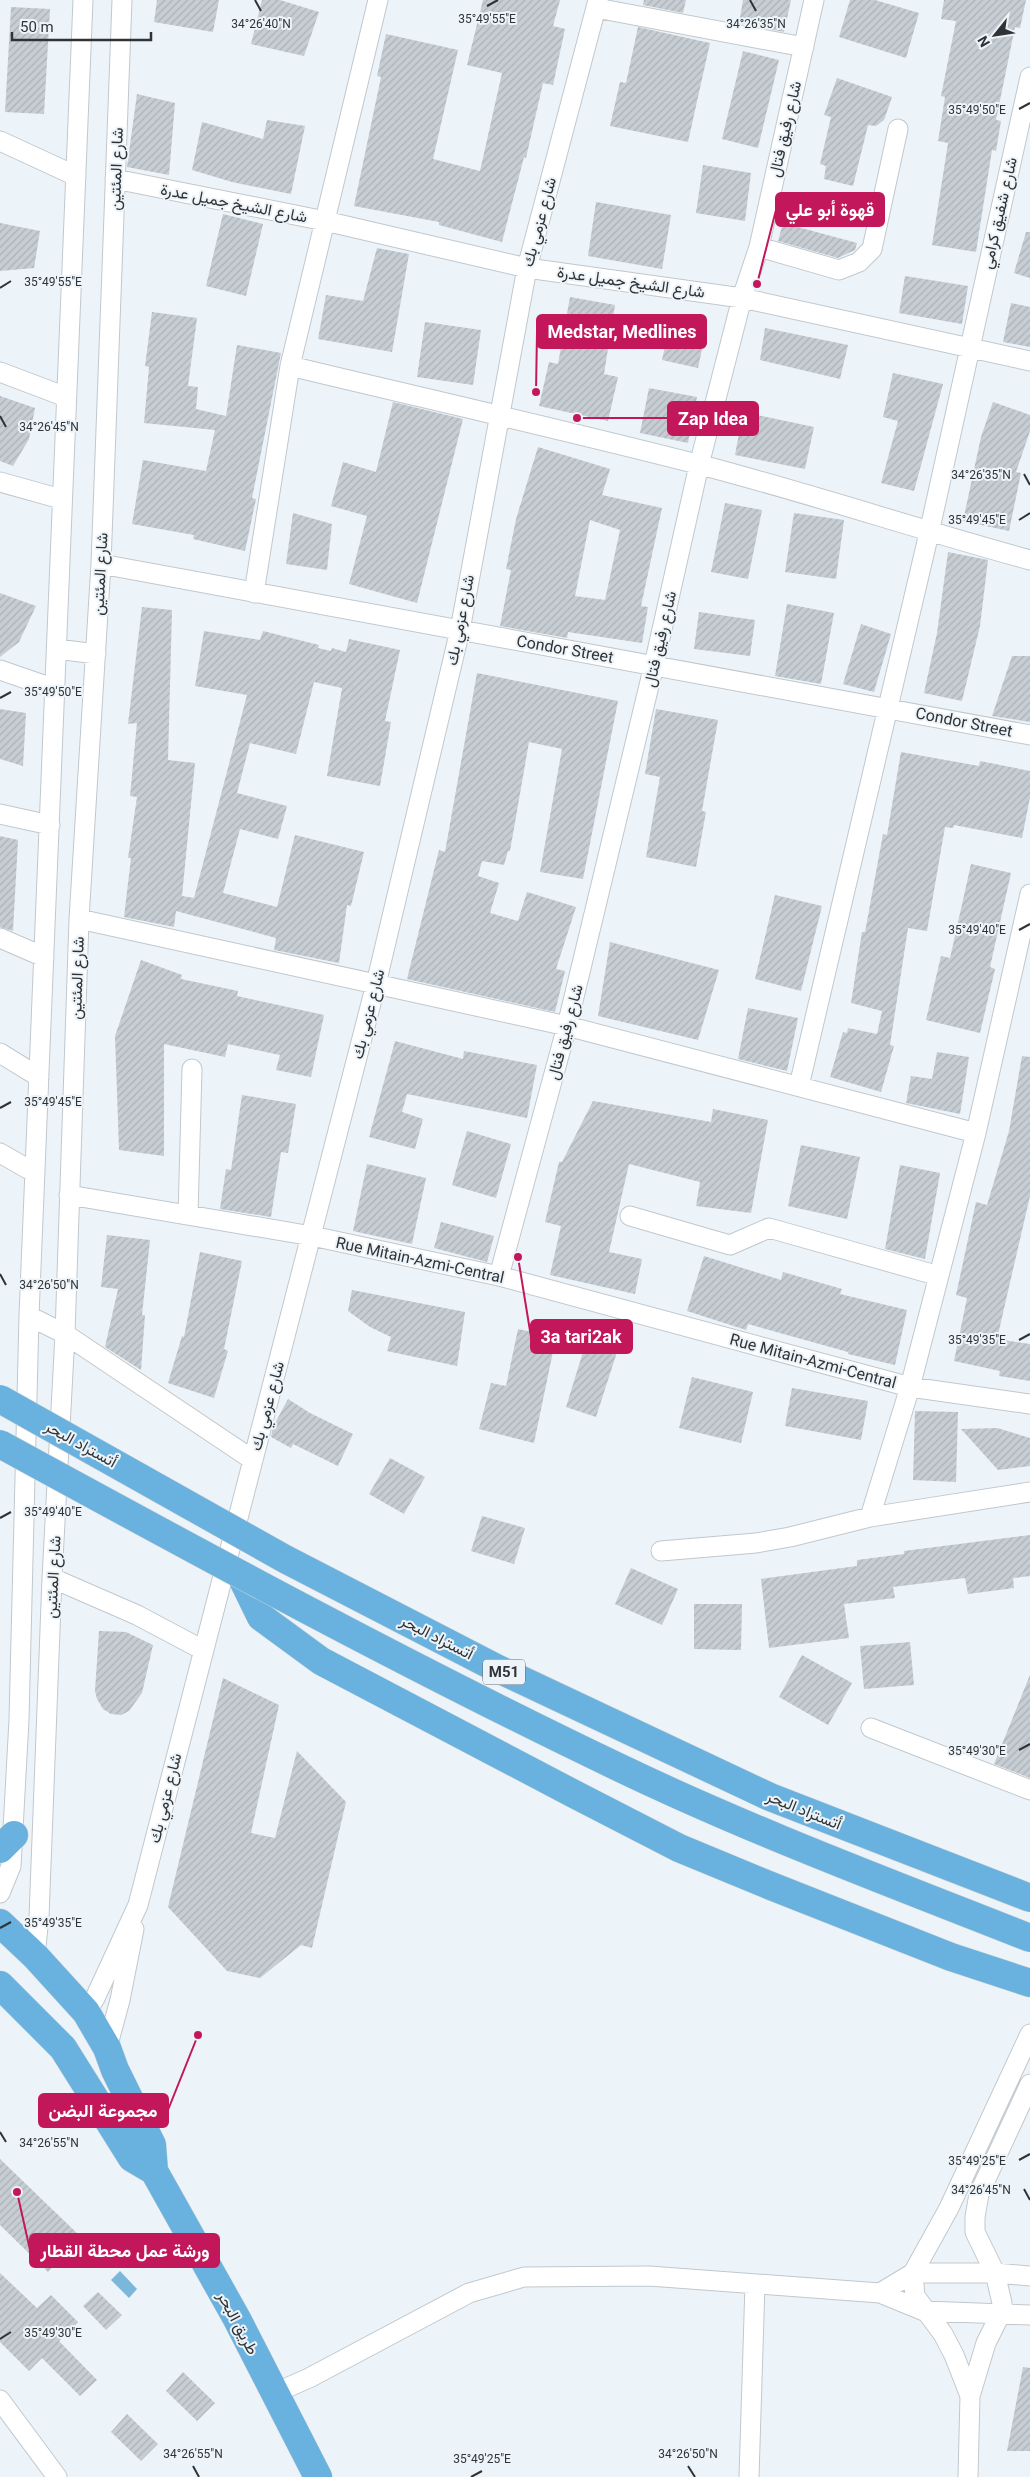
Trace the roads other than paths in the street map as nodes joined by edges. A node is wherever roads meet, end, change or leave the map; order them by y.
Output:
1 (83, 0) edge
2 (122, 0) edge
3 (378, 0) edge
4 (814, 0) edge
5 (597, 4) edge
6 (804, 47) junction
7 (1030, 78) edge
8 (898, 130) dead end
9 (0, 141) edge
10 (76, 176) junction
11 (115, 179) junction
12 (324, 221) junction
13 (759, 247) junction
14 (527, 268) junction
15 (742, 298) junction
16 (969, 348) junction
17 (1030, 361) edge
18 (290, 366) junction
19 (0, 372) edge
20 (66, 397) junction
21 (498, 417) junction
22 (700, 465) junction
23 (0, 482) edge
24 (61, 499) junction
25 (929, 533) junction
26 (1030, 560) edge
27 (101, 564) junction
28 (254, 593) junction
29 (460, 630) junction
30 (57, 649) junction
31 (96, 654) junction
32 (654, 665) junction
33 (0, 670) edge
34 (56, 689) junction
35 (887, 708) junction
36 (1030, 735) edge
37 (0, 814) edge
38 (50, 825) junction
39 (1030, 894) edge
40 (79, 920) junction
41 (0, 938) edge
42 (44, 957) junction
43 (376, 984) junction
44 (567, 1026) junction
45 (0, 1054) edge
46 (192, 1068) dead end
47 (39, 1077) junction
48 (799, 1086) junction
49 (976, 1133) junction
50 (0, 1153) edge
51 (35, 1173) junction
52 (69, 1195) junction
53 (188, 1215) junction
54 (630, 1216) dead end
55 (312, 1236) junction
56 (499, 1276) junction
57 (939, 1276) junction
58 (29, 1316) junction
59 (65, 1334) junction
60 (910, 1387) junction
61 (0, 1399) edge
62 (1030, 1404) edge
63 (0, 1444) edge
64 (253, 1460) junction
65 (1030, 1492) edge
66 (870, 1517) junction
67 (661, 1551) dead end
68 (241, 1576) junction
69 (52, 1578) junction
70 (203, 1650) junction
71 (871, 1728) dead end
72 (1030, 1790) edge
73 (7, 1842) edge
74 (0, 1893) edge
75 (1030, 1898) edge
76 (138, 1905) junction
77 (0, 1923) edge
78 (1030, 1938) edge
79 (35, 1956) junction
80 (1030, 1983) edge
81 (0, 1985) edge
82 (96, 2031) junction
83 (1030, 2034) edge
84 (63, 2048) junction
85 (1030, 2084) edge
86 (154, 2171) junction
87 (995, 2273) junction
88 (913, 2274) junction
89 (1030, 2276) edge
90 (755, 2284) junction
91 (880, 2293) junction
92 (924, 2311) junction
93 (1001, 2313) junction
94 (1030, 2315) edge
95 (275, 2393) junction
96 (970, 2396) junction
97 (0, 2400) edge
98 (57, 2477) edge
99 (318, 2477) edge
100 (749, 2477) edge
101 (968, 2477) edge

1 - 10 street, شارع المئتين
2 - 11 street, شارع المئتين
3 - 12 street
4 - 6 street, شارع رفيق فتال
5 - 6 street
5 - 14 street, شارع عزمي بك
6 - 13 street, شارع رفيق فتال
7 - 16 street, شارع شفيق كرامي
8 - 13 street
9 - 10 street
10 - 20 street, شارع المئتين
11 - 12 street, شارع الشيخ جميل عدرة
11 - 27 street, شارع المئتين
12 - 14 street, شارع الشيخ جميل عدرة
12 - 18 street
13 - 15 street, شارع رفيق فتال
14 - 15 street, شارع الشيخ جميل عدرة
14 - 21 street, شارع عزمي بك
15 - 16 street, شارع الشيخ جميل عدرة
15 - 22 street, شارع رفيق فتال
16 - 17 street, شارع الشيخ جميل عدرة
16 - 25 street, شارع شفيق كرامي
18 - 21 street
18 - 28 street
19 - 20 street
20 - 24 street, شارع المئتين
21 - 22 street
21 - 29 street, شارع عزمي بك
22 - 25 street
22 - 32 street, شارع رفيق فتال
23 - 24 street
24 - 30 street, شارع المئتين
25 - 26 street
25 - 35 street, شارع شفيق كرامي
27 - 28 street, Condor Street
27 - 31 street, شارع المئتين
28 - 29 street, Condor Street
29 - 32 street, Condor Street
29 - 43 street, شارع عزمي بك
30 - 31 street
30 - 34 street, شارع المئتين
31 - 40 street, شارع المئتين
32 - 35 street, Condor Street
32 - 44 street, شارع رفيق فتال
33 - 34 street
34 - 38 street, شارع المئتين
35 - 36 street, Condor Street
35 - 48 street, شارع شفيق كرامي
37 - 38 street
38 - 42 street, شارع المئتين
39 - 49 street
40 - 43 street
40 - 52 street, شارع المئتين
41 - 42 street
42 - 47 street, شارع المئتين
43 - 44 street
43 - 55 street, شارع عزمي بك
44 - 48 street
44 - 56 street, شارع رفيق فتال
45 - 47 street
46 - 53 street
47 - 51 street, شارع المئتين
48 - 49 street
49 - 57 street
50 - 51 street
51 - 58 street, شارع المئتين
52 - 53 street, Rue Mitain-Azmi-Central
52 - 59 street, شارع المئتين
53 - 55 street, Rue Mitain-Azmi-Central
54 - 57 street
55 - 56 street, Rue Mitain-Azmi-Central
55 - 64 street, شارع عزمي بك
56 - 60 street, Rue Mitain-Azmi-Central
57 - 60 street
58 - 59 street
58 - 73 street, شارع المئتين
59 - 64 street
59 - 69 street, شارع المئتين
60 - 62 street, Rue Mitain-Azmi-Central
60 - 66 street
61 - 75 highway, أتستراد البحر / M51, bridge
63 - 68 highway, M51, bridge
64 - 70 street, شارع عزمي بك
65 - 66 street
66 - 67 street
68 - 78 highway, M51, bridge
68 - 80 highway
69 - 70 street
69 - 79 street, شارع المئتين
70 - 76 street, شارع عزمي بك
71 - 72 street
73 - 74 street, شارع المئتين
76 - 82 street, شارع عزمي بك
76 - 82 street
77 - 79 highway, طريق البحر
79 - 82 highway, طريق البحر
81 - 84 highway
82 - 84 highway
82 - 86 highway, طريق البحر
83 - 88 street
84 - 86 highway
85 - 87 street
86 - 95 highway, طريق البحر
87 - 88 street
87 - 89 street
87 - 93 street
88 - 91 street
88 - 92 street
90 - 91 street
90 - 95 street
90 - 100 street
91 - 92 street
92 - 93 street
92 - 96 street
93 - 94 street
93 - 96 street
95 - 99 highway, طريق البحر
96 - 101 street
97 - 98 street

